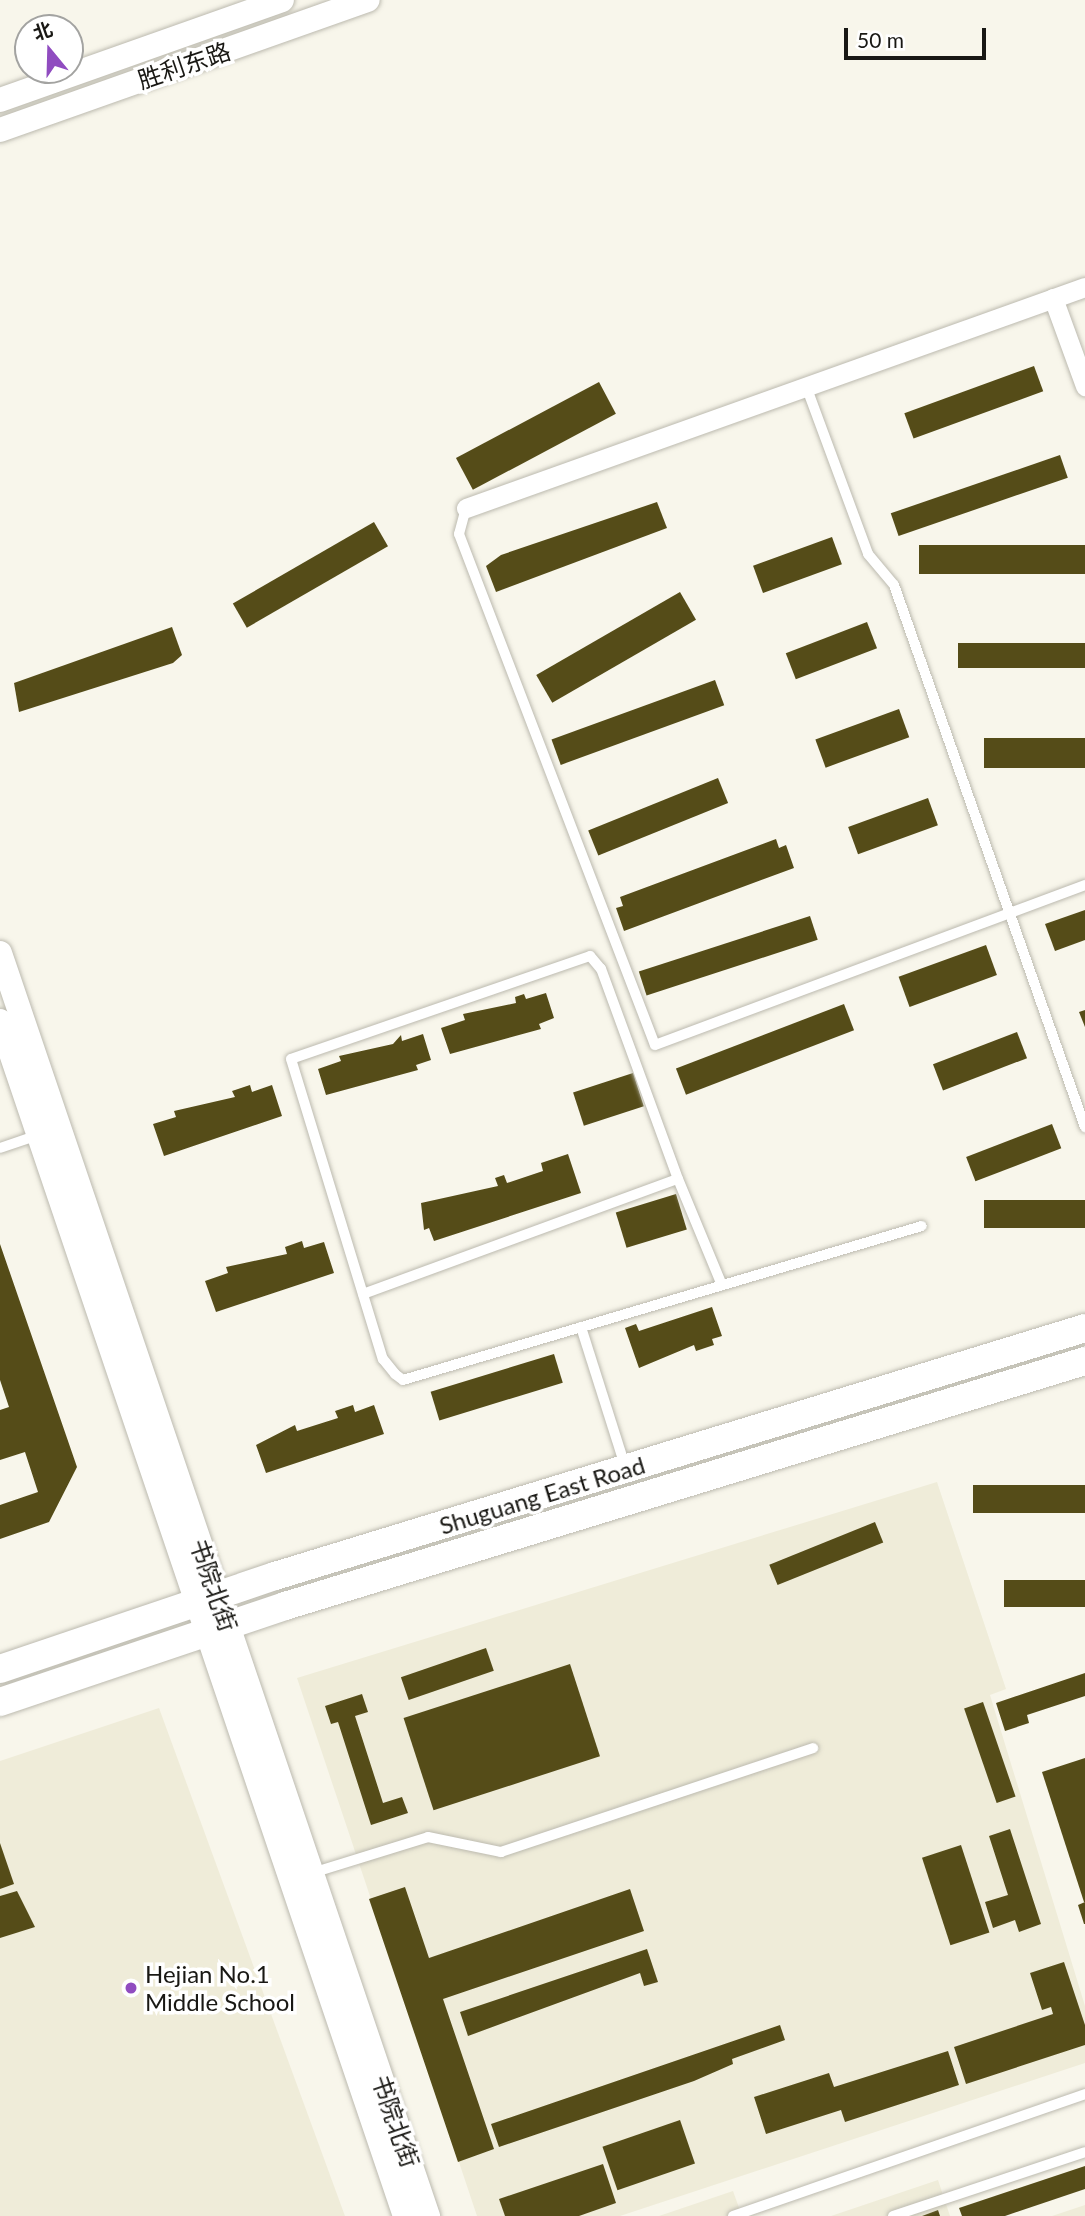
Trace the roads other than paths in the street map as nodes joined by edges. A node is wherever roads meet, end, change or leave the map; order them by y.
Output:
1 (282, 0) edge
2 (368, 0) edge
3 (0, 100) edge
4 (0, 130) edge
5 (1085, 287) edge
6 (1053, 298) junction
7 (806, 386) junction
8 (1085, 386) edge
9 (466, 508) joint
10 (1085, 886) edge
11 (1010, 913) junction
12 (0, 953) edge
13 (0, 1021) edge
14 (1085, 1127) edge
15 (38, 1135) junction
16 (0, 1148) edge
17 (678, 1179) junction
18 (922, 1226) dead end
19 (722, 1285) junction
20 (363, 1294) junction
21 (581, 1327) junction
22 (1085, 1328) edge
23 (1085, 1361) edge
24 (626, 1469) junction
25 (207, 1599) junction
26 (217, 1629) junction
27 (0, 1669) edge
28 (0, 1702) edge
29 (813, 1748) dead end
30 (312, 1873) junction
31 (1085, 2094) edge
32 (1085, 2152) edge
33 (405, 2216) edge
34 (428, 2216) edge
35 (733, 2216) edge
36 (893, 2216) edge

1 - 3 street, 胜利东路
2 - 4 street, 胜利东路
5 - 6 street
6 - 7 street
6 - 8 street
7 - 9 street
7 - 11 lane
9 - 11 lane
10 - 11 lane
11 - 14 lane
12 - 25 street, 书院北街
13 - 15 street, 书院北街
15 - 16 lane
15 - 25 street, 书院北街
17 - 19 lane
17 - 20 lane
17 - 20 lane
18 - 19 lane
19 - 21 lane
20 - 21 lane
21 - 24 lane
22 - 24 main road, Shuguang East Road
23 - 26 main road, Shuguang East Road
24 - 25 main road, Shuguang East Road
25 - 26 street, 书院北街
25 - 27 main road, Shuguang East Road
26 - 28 main road, Shuguang East Road
26 - 30 street, 书院北街
26 - 33 street, 书院北街
29 - 30 lane
30 - 34 street, 书院北街
31 - 35 lane
32 - 36 lane

